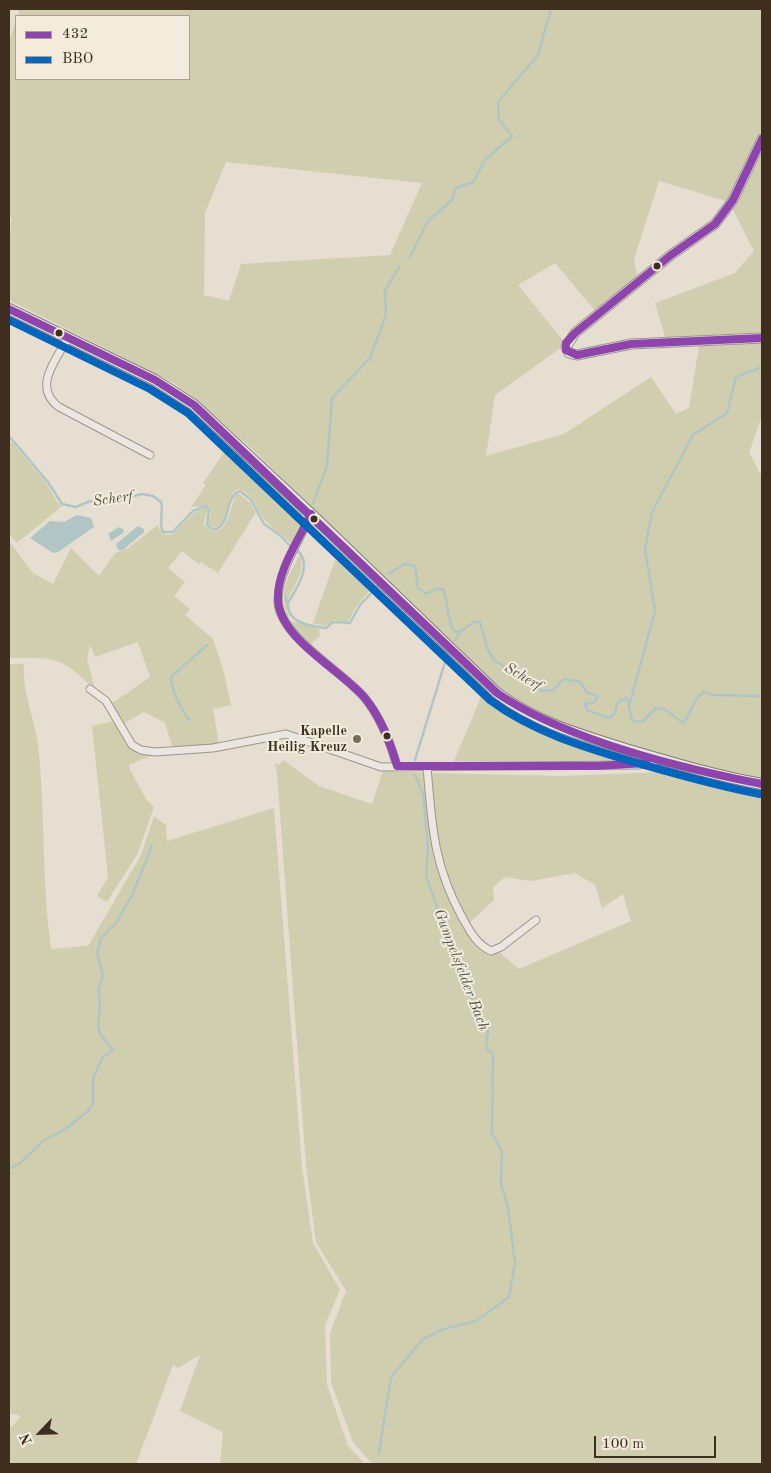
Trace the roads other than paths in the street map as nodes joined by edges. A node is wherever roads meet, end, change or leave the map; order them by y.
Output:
1 (762, 139) edge
2 (9, 309) edge
3 (68, 338) junction
4 (762, 338) edge
5 (150, 455) dead end
6 (311, 514) junction
7 (90, 689) dead end
8 (658, 758) junction
9 (397, 766) junction
10 (427, 766) junction
11 (762, 784) edge
12 (536, 920) dead end

1 - 4 street
2 - 3 main road
3 - 5 street
3 - 6 main road
6 - 8 main road
6 - 9 street
7 - 9 street
8 - 10 street
8 - 11 main road
9 - 10 street
10 - 12 street

